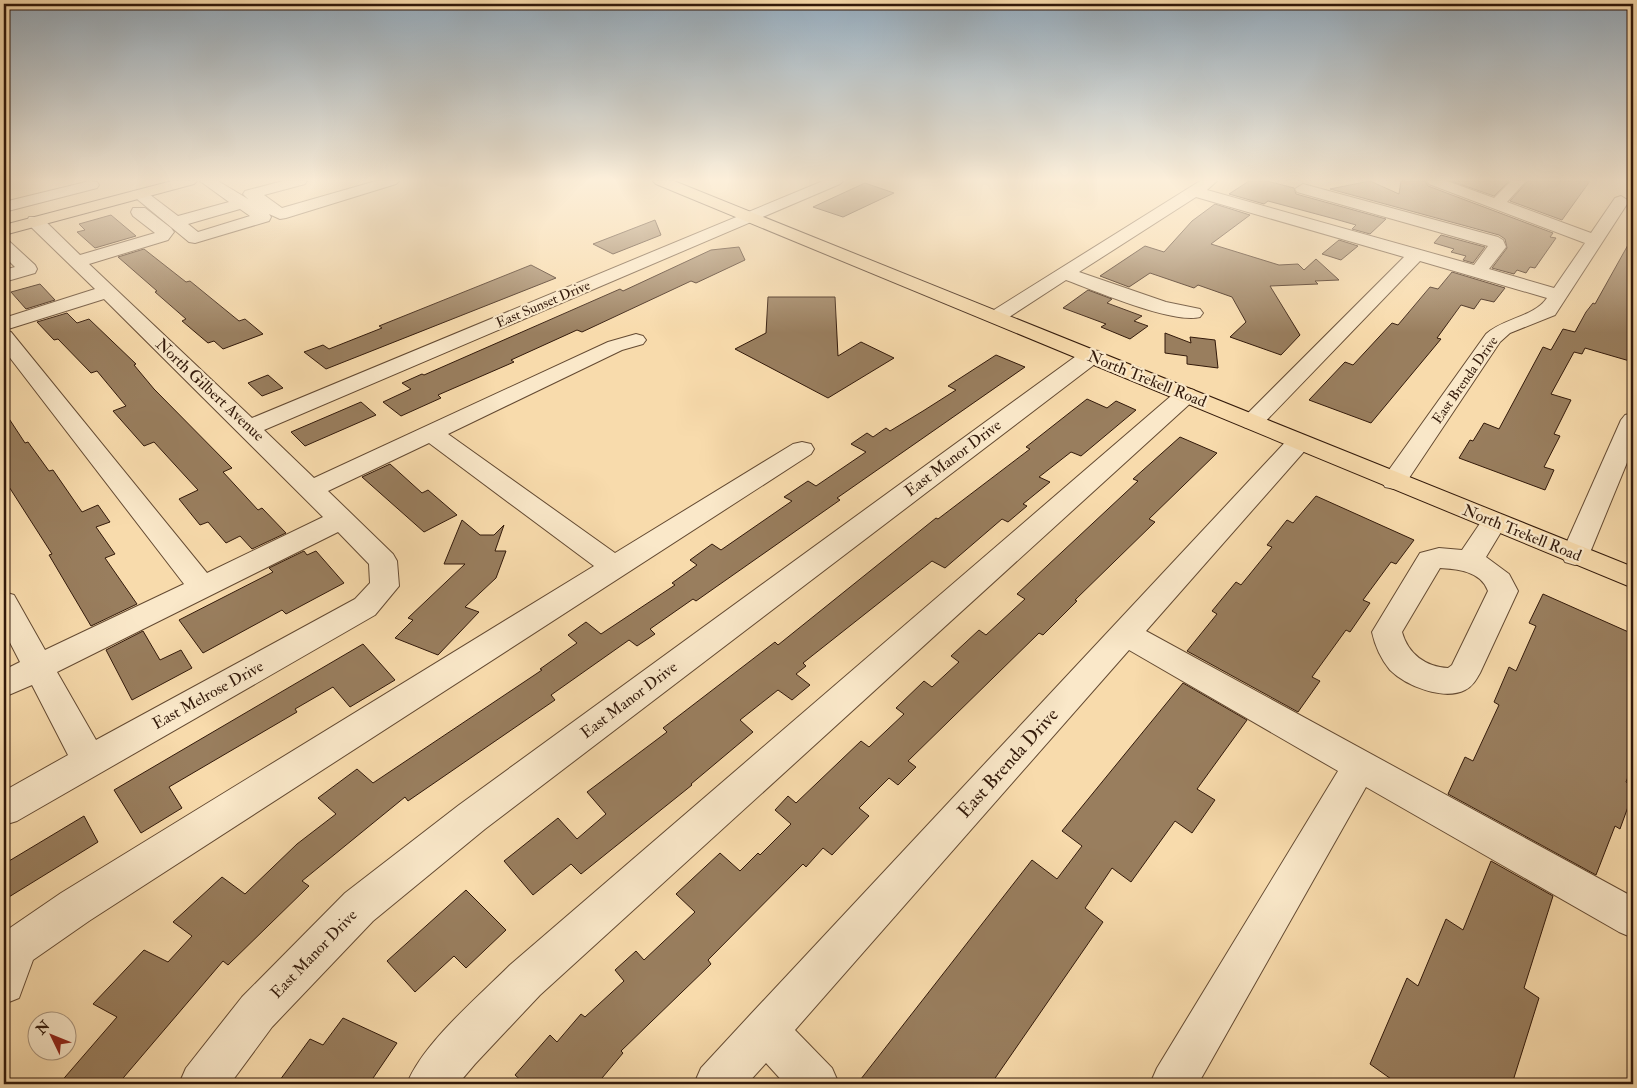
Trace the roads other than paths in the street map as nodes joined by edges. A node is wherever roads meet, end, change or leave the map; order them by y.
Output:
1 (46, 232) edge
2 (165, 232) edge
3 (188, 232) edge
4 (215, 232) edge
5 (714, 232) edge
6 (785, 232) edge
7 (1131, 232) edge
8 (1294, 232) edge
9 (1336, 232) edge
10 (1454, 232) edge
11 (1571, 232) edge
12 (1600, 232) edge
13 (1291, 234) dead end
14 (1594, 240) junction
15 (4, 246) edge
16 (1416, 254) junction
17 (76, 262) junction
18 (1478, 272) junction
19 (1066, 274) junction
20 (4, 276) edge
21 (106, 292) junction
22 (1559, 295) junction
23 (1193, 313) dead end
24 (996, 317) junction
25 (4, 324) edge
26 (4, 336) edge
27 (636, 340) dead end
28 (1091, 356) junction
29 (1186, 395) junction
30 (1633, 420) edge
31 (1252, 422) junction
32 (250, 427) junction
33 (431, 433) junction
34 (1299, 442) junction
35 (802, 449) dead end
36 (1394, 481) junction
37 (312, 489) junction
38 (341, 518) junction
39 (1494, 522) junction
40 (1575, 554) junction
41 (1470, 560) dead end
42 (383, 561) joint
43 (616, 568) junction
44 (1633, 578) edge
45 (202, 587) junction
46 (4, 603) edge
47 (1125, 634) junction
48 (39, 667) junction
49 (4, 684) edge
50 (90, 761) junction
51 (1360, 765) junction
52 (4, 809) edge
53 (1633, 918) edge
54 (4, 983) edge
55 (765, 1030) junction
56 (202, 1084) edge
57 (430, 1084) edge
58 (716, 1084) edge
59 (816, 1084) edge
60 (1173, 1084) edge

1 - 17 street, North Gilbert Avenue
2 - 17 street
3 - 4 street
5 - 32 street, East Sunset Drive
6 - 24 main road, North Trekell Road
7 - 19 street
8 - 13 street
9 - 16 street
10 - 18 street
11 - 14 street
12 - 14 street, East Brenda Drive
14 - 22 street, East Brenda Drive
15 - 20 street
16 - 18 street
16 - 31 street
17 - 21 street, North Gilbert Avenue
18 - 22 street
19 - 23 street
19 - 24 street
21 - 25 street
21 - 32 street, North Gilbert Avenue
22 - 36 street, East Brenda Drive
24 - 28 main road, North Trekell Road
26 - 45 street
27 - 33 street
28 - 29 main road, North Trekell Road
28 - 56 street, East Manor Drive
29 - 31 main road, North Trekell Road
29 - 57 street
30 - 40 street
31 - 34 main road, North Trekell Road
32 - 37 street, North Gilbert Avenue
33 - 37 street
33 - 43 street
34 - 36 main road, North Trekell Road
34 - 47 street, East Brenda Drive
35 - 43 street
36 - 39 main road, North Trekell Road
37 - 38 street, North Gilbert Avenue
38 - 42 street, North Gilbert Avenue
38 - 45 street
39 - 40 main road, North Trekell Road
39 - 41 street
40 - 44 main road, North Trekell Road
42 - 50 street, East Melrose Drive
43 - 54 street
45 - 48 street
46 - 48 street
47 - 51 street
47 - 55 street, East Brenda Drive
48 - 49 street
48 - 50 street
50 - 52 street, East Melrose Drive
51 - 53 street
51 - 60 street
55 - 58 street, East Brenda Drive
55 - 59 street

